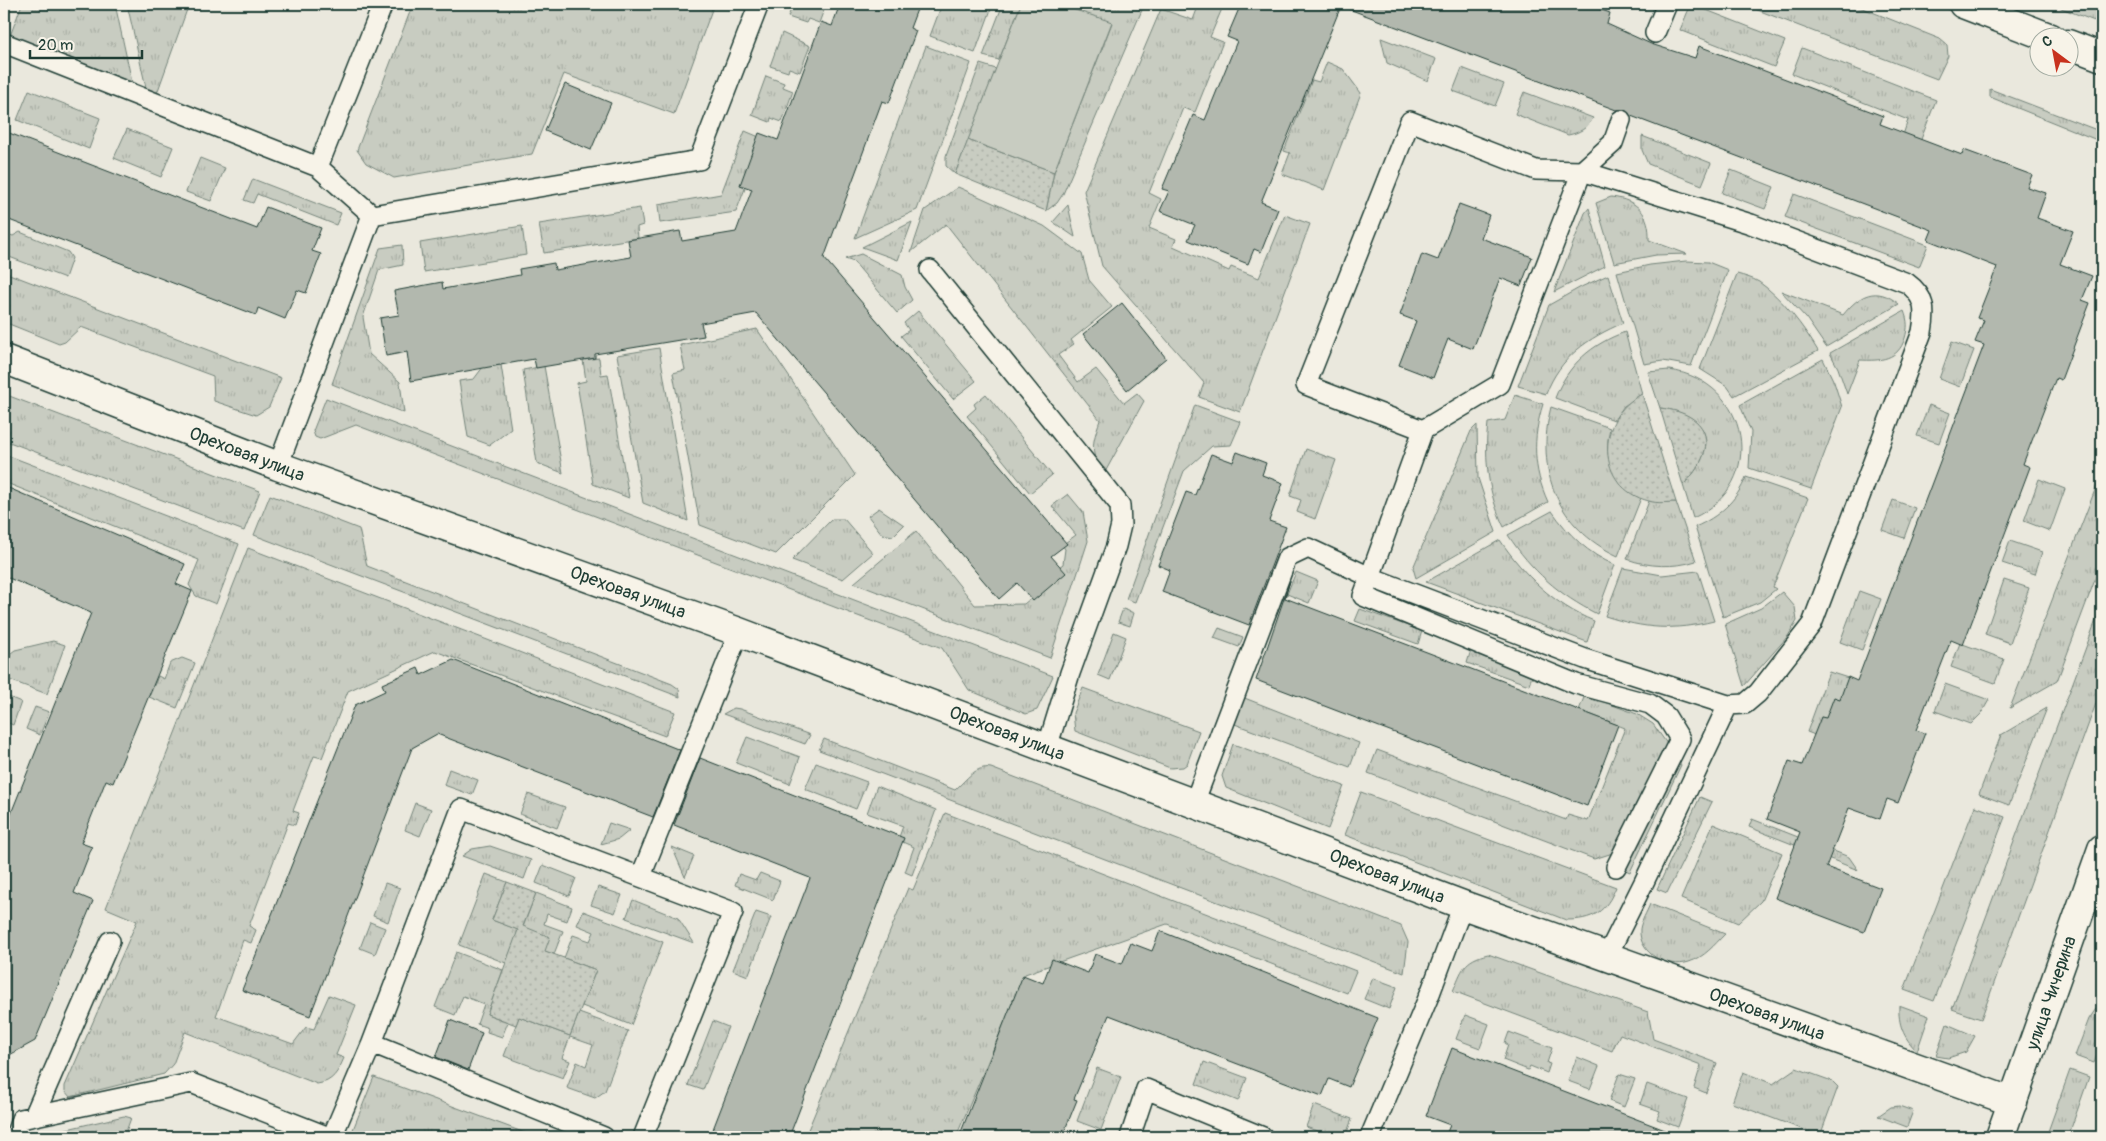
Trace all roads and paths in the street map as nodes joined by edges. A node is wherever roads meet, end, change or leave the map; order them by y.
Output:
1 (383, 4) edge
2 (759, 4) edge
3 (1667, 4) edge
4 (1963, 4) edge
5 (2028, 29) edge
6 (1655, 32) dead end
7 (4, 43) edge
8 (2078, 48) edge
9 (2102, 57) edge
10 (1621, 120) dead end
11 (318, 167) junction
12 (1582, 171) junction
13 (372, 214) junction
14 (930, 270) dead end
15 (4, 359) edge
16 (1423, 430) junction
17 (278, 466) junction
18 (1370, 577) junction
19 (739, 632) junction
20 (1728, 706) junction
21 (1047, 748) junction
22 (1194, 803) junction
23 (2102, 849) edge
24 (1616, 867) dead end
25 (641, 876) junction
26 (1463, 904) junction
27 (110, 941) dead end
28 (1607, 956) junction
29 (372, 1043) junction
30 (2013, 1102) junction
31 (34, 1116) junction
32 (15, 1137) edge
33 (330, 1137) edge
34 (604, 1137) edge
35 (643, 1137) edge
36 (1130, 1137) edge
37 (1263, 1137) edge
38 (1370, 1137) edge
39 (2000, 1137) edge

1 - 11 lane
2 - 13 lane
3 - 6 lane
4 - 5 street
7 - 11 lane
8 - 9 street
10 - 12 lane
11 - 13 lane
12 - 16 lane
12 - 16 lane
12 - 20 lane
13 - 17 lane
14 - 21 lane
15 - 17 street, Ореховая улица
16 - 18 lane
17 - 19 street, Ореховая улица
18 - 20 lane
18 - 22 lane
18 - 24 lane
19 - 21 street, Ореховая улица
19 - 25 lane
20 - 28 lane
21 - 22 street, Ореховая улица
22 - 26 street, Ореховая улица
23 - 30 street, улица Чичерина
25 - 29 lane
25 - 35 lane
26 - 28 street, Ореховая улица
26 - 38 lane
27 - 31 lane
28 - 30 street, Ореховая улица
29 - 33 lane
29 - 34 lane
30 - 39 street, улица Чичерина
31 - 32 lane
31 - 33 lane
36 - 37 lane

